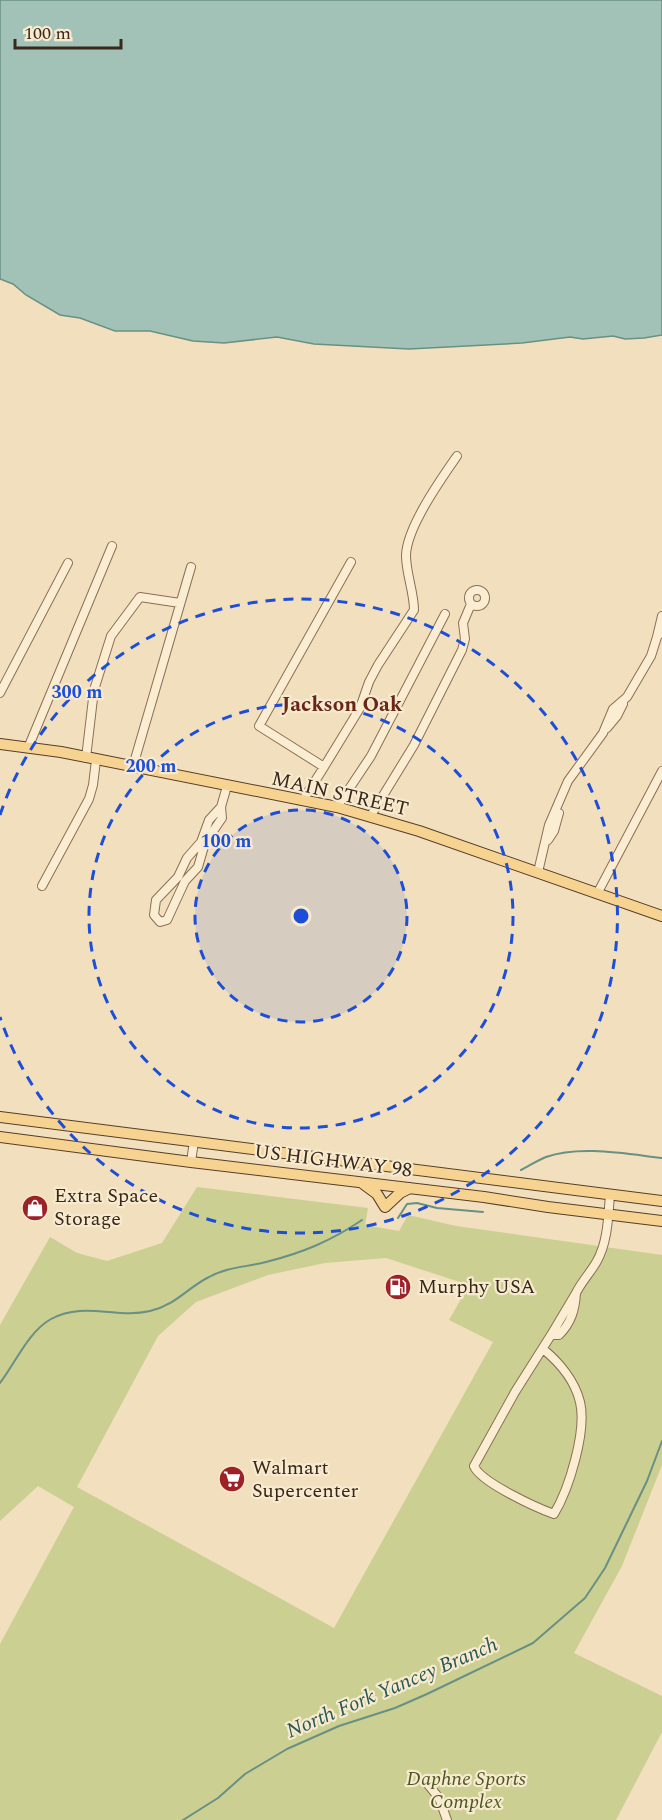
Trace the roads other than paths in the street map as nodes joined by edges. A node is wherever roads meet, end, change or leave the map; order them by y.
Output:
1 (457, 456) dead end
2 (112, 546) dead end
3 (351, 562) dead end
4 (68, 563) dead end
5 (191, 567) dead end
6 (180, 603) junction
7 (471, 604) dead end
8 (445, 614) dead end
9 (662, 616) edge
10 (659, 634) edge
11 (0, 693) edge
12 (0, 744) edge
13 (28, 748) junction
14 (91, 759) junction
15 (132, 766) junction
16 (324, 767) junction
17 (662, 771) edge
18 (227, 786) junction
19 (303, 800) junction
20 (337, 807) junction
21 (370, 817) junction
22 (203, 842) junction
23 (538, 872) junction
24 (182, 879) junction
25 (42, 886) dead end
26 (597, 894) junction
27 (662, 916) edge
28 (0, 1117) edge
29 (0, 1137) edge
30 (194, 1142) junction
31 (191, 1162) junction
32 (360, 1182) junction
33 (410, 1187) junction
34 (610, 1195) junction
35 (662, 1201) edge
36 (608, 1214) junction
37 (662, 1221) edge
38 (543, 1349) junction
39 (426, 1782) dead end
40 (447, 1820) edge

1 - 16 street
2 - 13 street
3 - 16 street
4 - 11 street
5 - 6 street
6 - 14 street
6 - 15 street
7 - 21 street
8 - 20 street
9 - 10 street
10 - 23 street
12 - 13 main road, MAIN STREET
13 - 14 main road, MAIN STREET
14 - 15 main road, MAIN STREET
14 - 25 street
15 - 18 main road, MAIN STREET
16 - 19 street
17 - 26 street
18 - 19 main road, MAIN STREET
18 - 22 street
19 - 20 main road, MAIN STREET
20 - 21 main road, MAIN STREET
21 - 23 main road, MAIN STREET
22 - 24 street
22 - 24 street
23 - 26 main road, MAIN STREET
24 - 24 street
26 - 27 main road, MAIN STREET
28 - 30 main road, US HIGHWAY 98
29 - 31 main road, US HIGHWAY 98
30 - 31 street
30 - 34 main road, US HIGHWAY 98
31 - 32 main road, US HIGHWAY 98
32 - 33 main road, US HIGHWAY 98
32 - 33 main road
33 - 36 main road, US HIGHWAY 98
34 - 35 main road, US HIGHWAY 98
34 - 36 street
36 - 37 main road, US HIGHWAY 98
36 - 38 street
38 - 38 street
39 - 40 street

